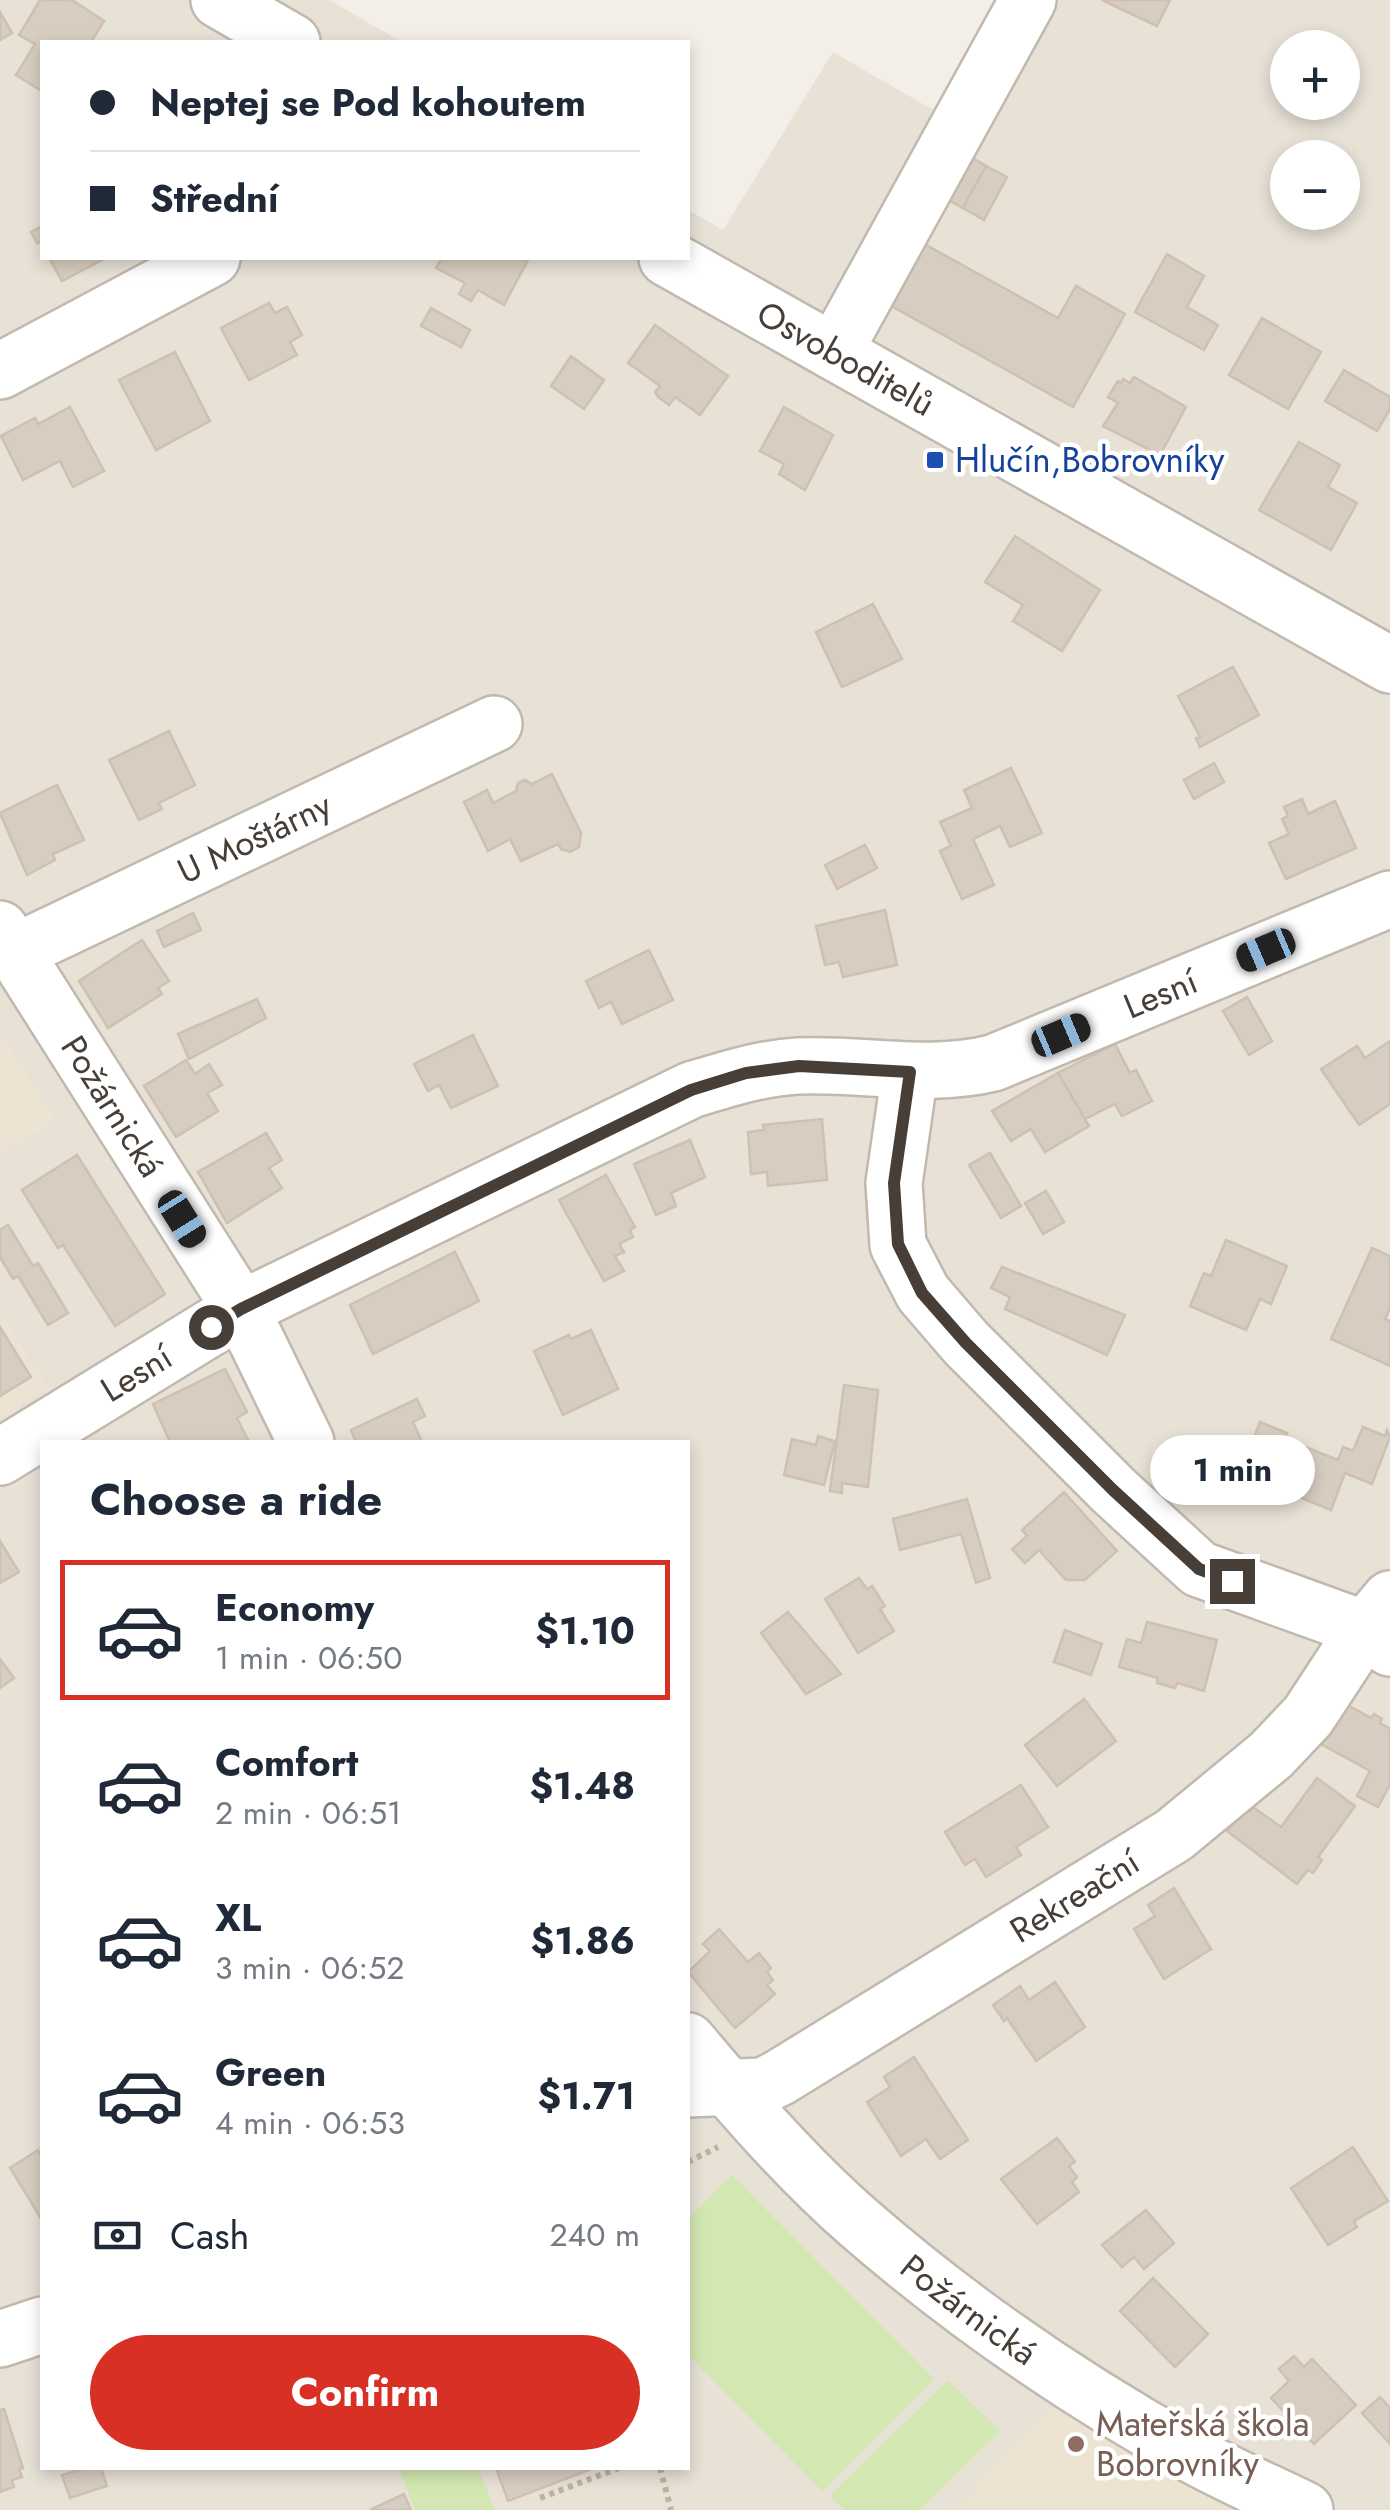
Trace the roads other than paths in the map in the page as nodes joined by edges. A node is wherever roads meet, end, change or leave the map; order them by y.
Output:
1 (219, 0) edge
2 (1028, 0) edge
3 (289, 40) edge
4 (208, 260) edge
5 (671, 260) edge
6 (834, 352) junction
7 (0, 371) edge
8 (1390, 665) edge
9 (494, 724) dead end
10 (1390, 899) edge
11 (7, 940) edge
12 (910, 1072) junction
13 (241, 1309) junction
14 (305, 1440) edge
15 (0, 1457) edge
16 (1382, 1625) edge
17 (690, 2046) edge
18 (708, 2088) edge
19 (40, 2326) edge
20 (0, 2340) edge
21 (1304, 2510) edge

1 - 3 street
2 - 6 street
4 - 7 street
5 - 6 street, Osvoboditelů
6 - 8 street, Osvoboditelů
9 - 11 street, U Moštárny
10 - 12 street, Lesní
11 - 13 street, Požárnická
12 - 13 street, Lesní
12 - 16 street
13 - 14 street, Požárnická
13 - 15 street, Lesní
16 - 18 street, Rekreační
17 - 18 street, Požárnická
18 - 21 street, Požárnická
19 - 20 street

